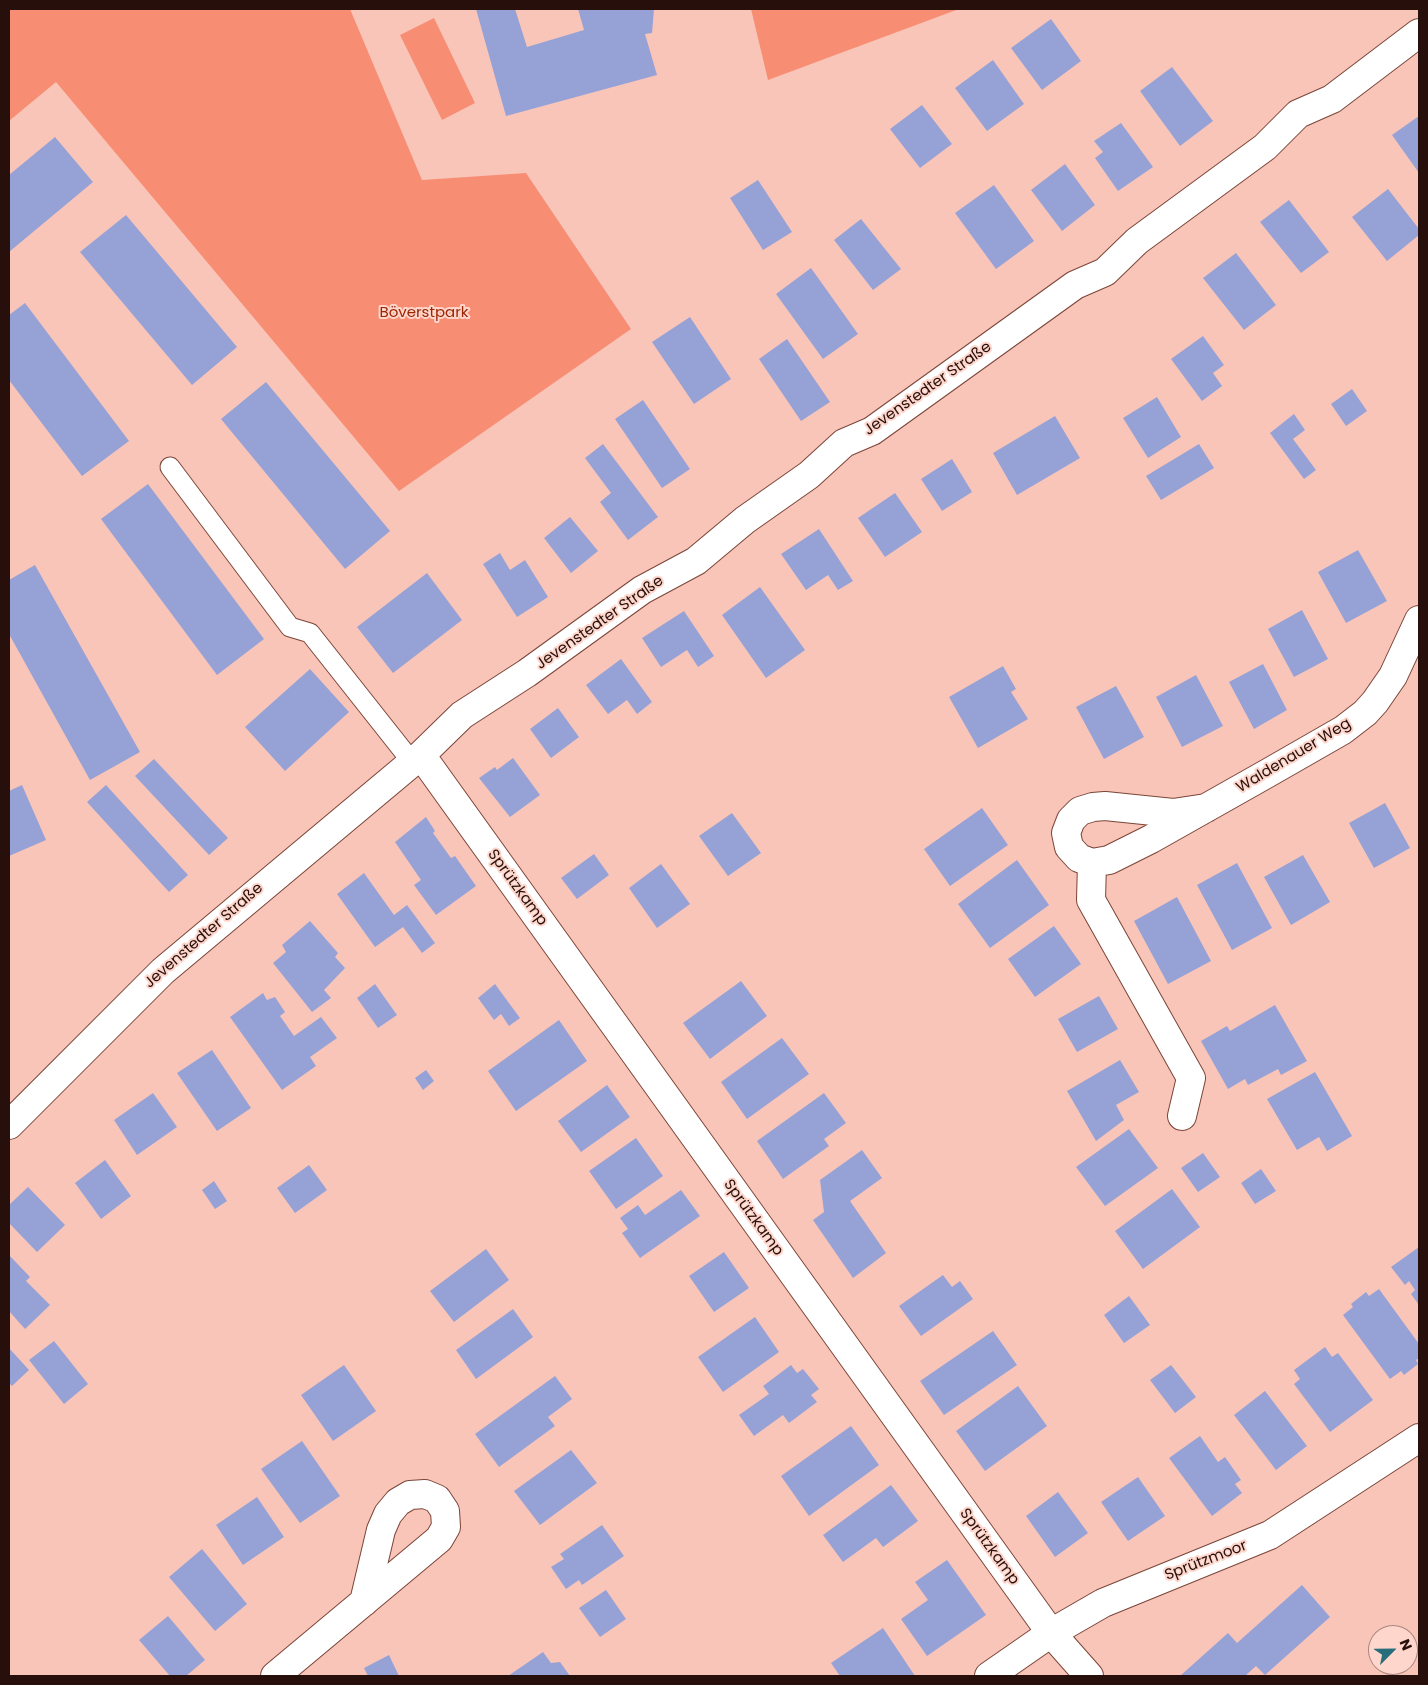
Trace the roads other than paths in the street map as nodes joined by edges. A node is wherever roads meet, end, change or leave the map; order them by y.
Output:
1 (1419, 33) edge
2 (170, 467) dead end
3 (1419, 620) edge
4 (417, 758) junction
5 (1206, 808) junction
6 (1092, 863) junction
7 (1182, 1116) dead end
8 (9, 1125) edge
9 (1419, 1438) edge
10 (364, 1602) dead end
11 (1051, 1633) junction
12 (275, 1676) edge
13 (989, 1676) edge
14 (1089, 1676) edge

1 - 4 street, Jevenstedter Straße
2 - 4 lane
3 - 5 street, Waldenauer Weg
4 - 8 street, Jevenstedter Straße
4 - 11 street, Sprützkamp
5 - 6 street, Waldenauer Weg
5 - 6 street, Waldenauer Weg
6 - 7 street
9 - 11 street, Sprützmoor
10 - 12 street
11 - 13 street, Sprützmoor
11 - 14 street, Sprützkamp

